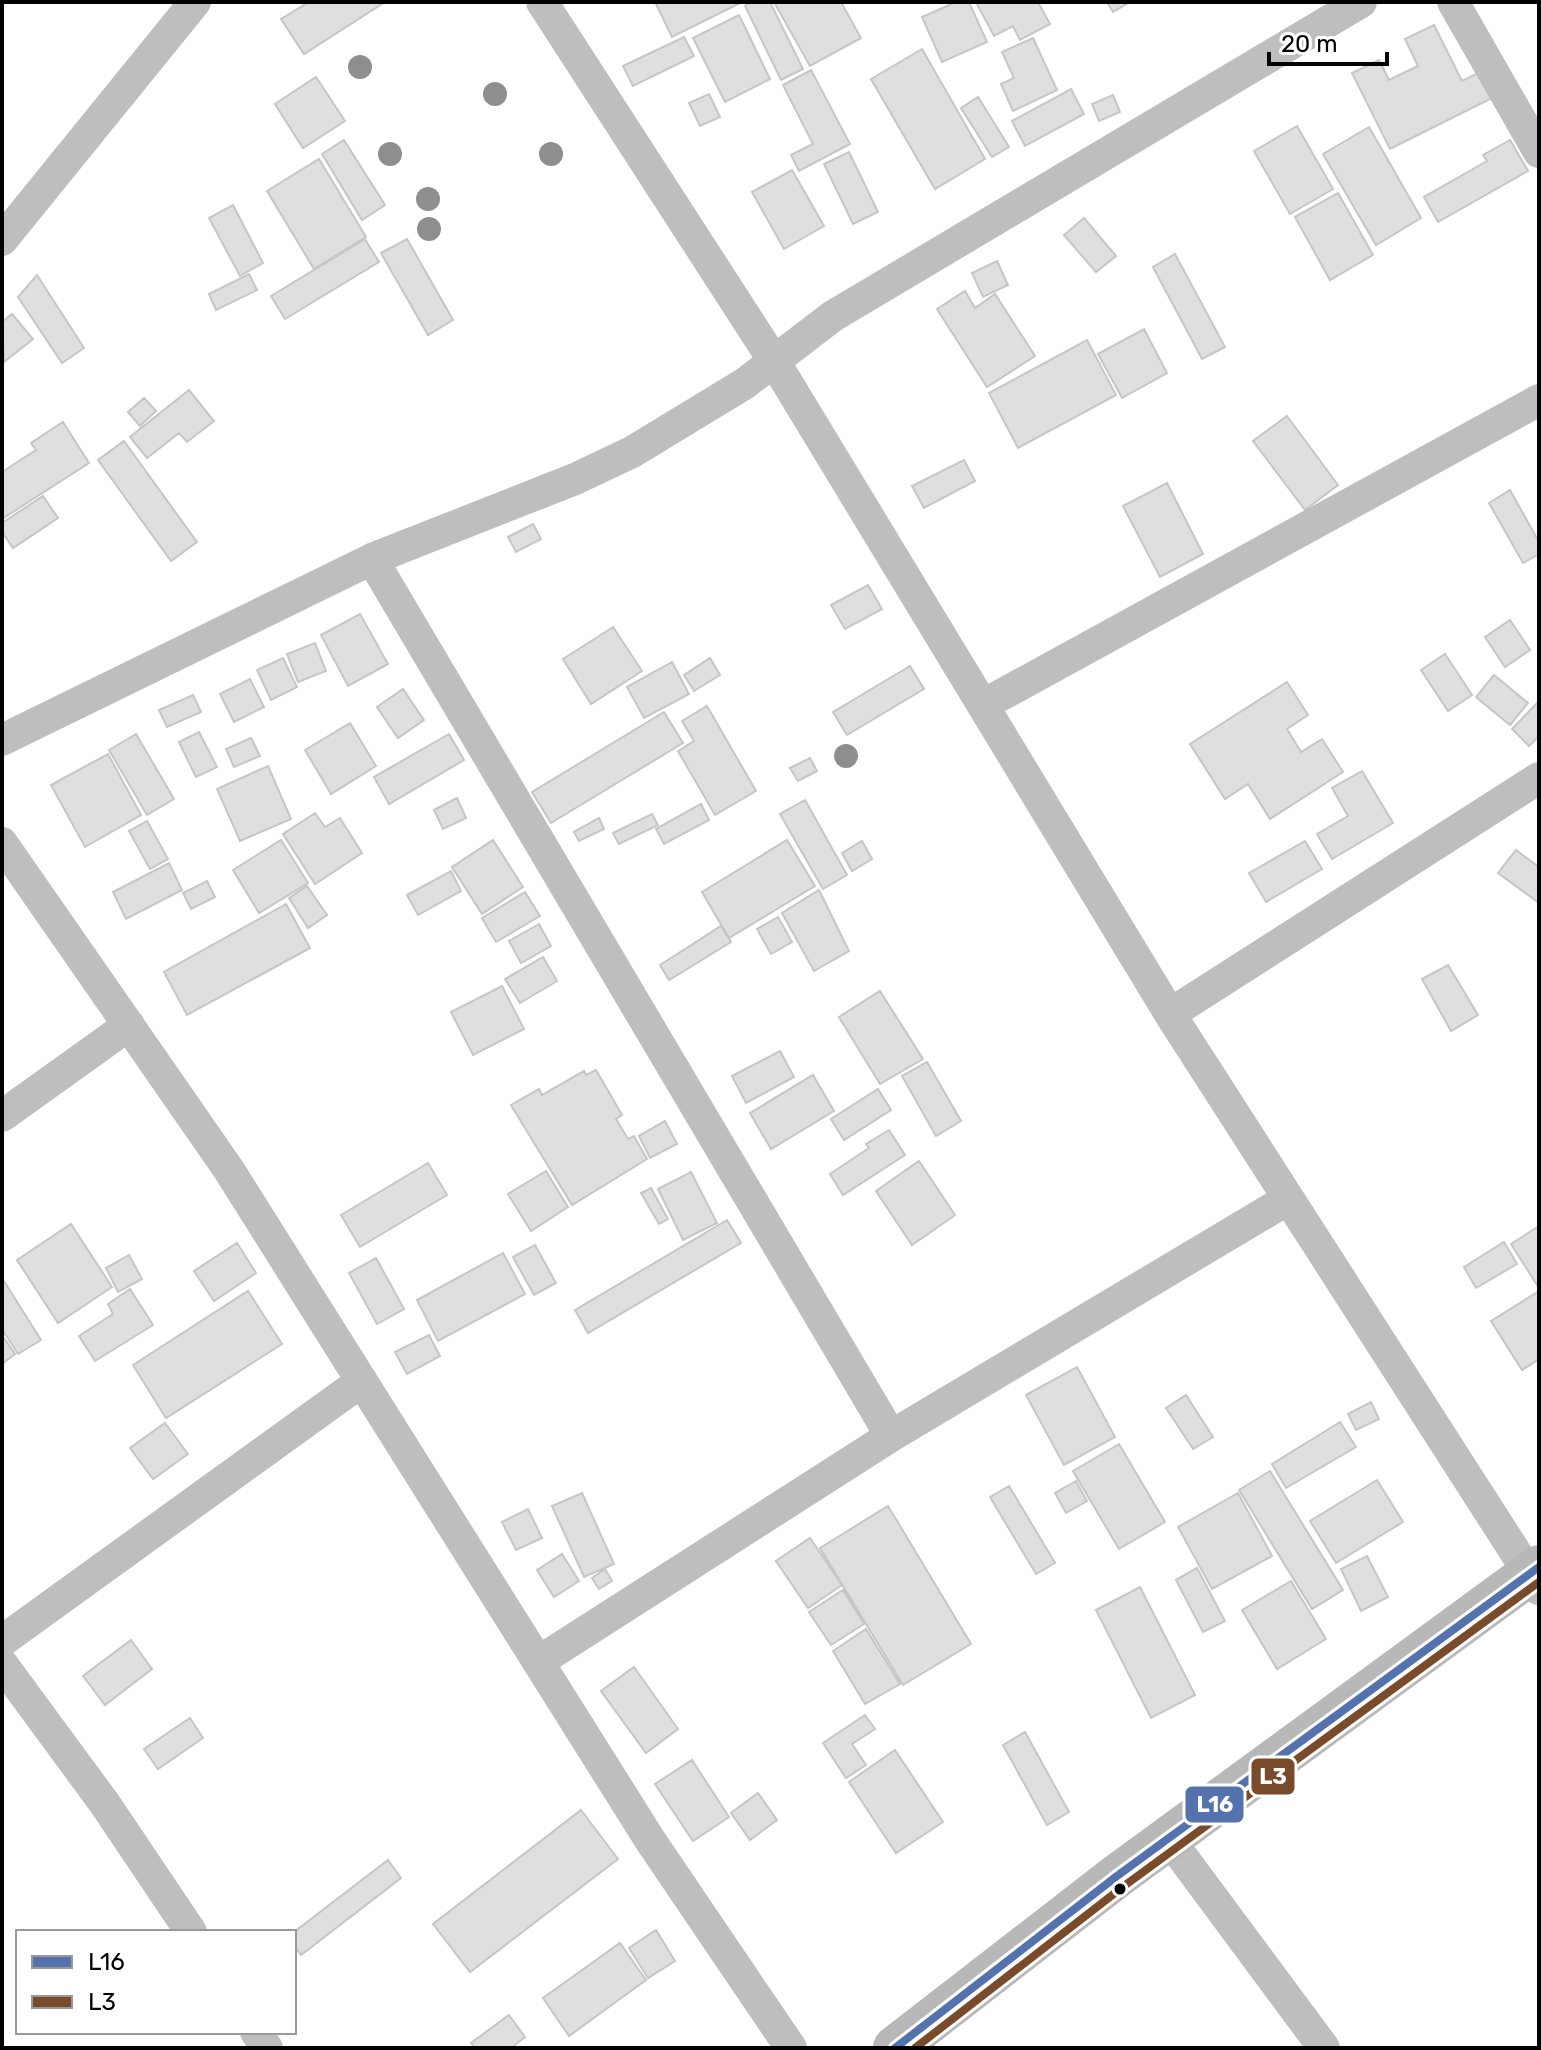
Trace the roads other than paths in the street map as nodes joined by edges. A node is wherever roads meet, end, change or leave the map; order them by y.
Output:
1 (195, 2) edge
2 (542, 2) edge
3 (1361, 2) edge
4 (1453, 2) edge
5 (1539, 152) edge
6 (2, 240) edge
7 (774, 361) junction
8 (1539, 400) edge
9 (372, 559) junction
10 (983, 705) junction
11 (2, 740) edge
12 (1539, 778) edge
13 (2, 843) edge
14 (1170, 1014) junction
15 (129, 1025) junction
16 (2, 1116) edge
17 (1288, 1199) junction
18 (362, 1381) junction
19 (891, 1436) junction
20 (1536, 1577) edge
21 (2, 1641) edge
22 (538, 1662) junction
23 (2, 1664) edge
24 (1169, 1839) junction
25 (190, 1930) edge
26 (791, 2048) edge
27 (895, 2048) edge
28 (1324, 2048) edge

1 - 6 street
2 - 7 street
3 - 7 street
4 - 5 street
7 - 9 street
7 - 10 street
8 - 10 street
9 - 11 street
9 - 19 street
10 - 14 street
12 - 14 street
13 - 15 street
14 - 17 street
15 - 16 street
15 - 18 street
17 - 19 street
17 - 20 street
18 - 21 street
18 - 22 street
19 - 22 street
20 - 24 main road
22 - 26 street
23 - 25 street
24 - 27 main road
24 - 28 street

